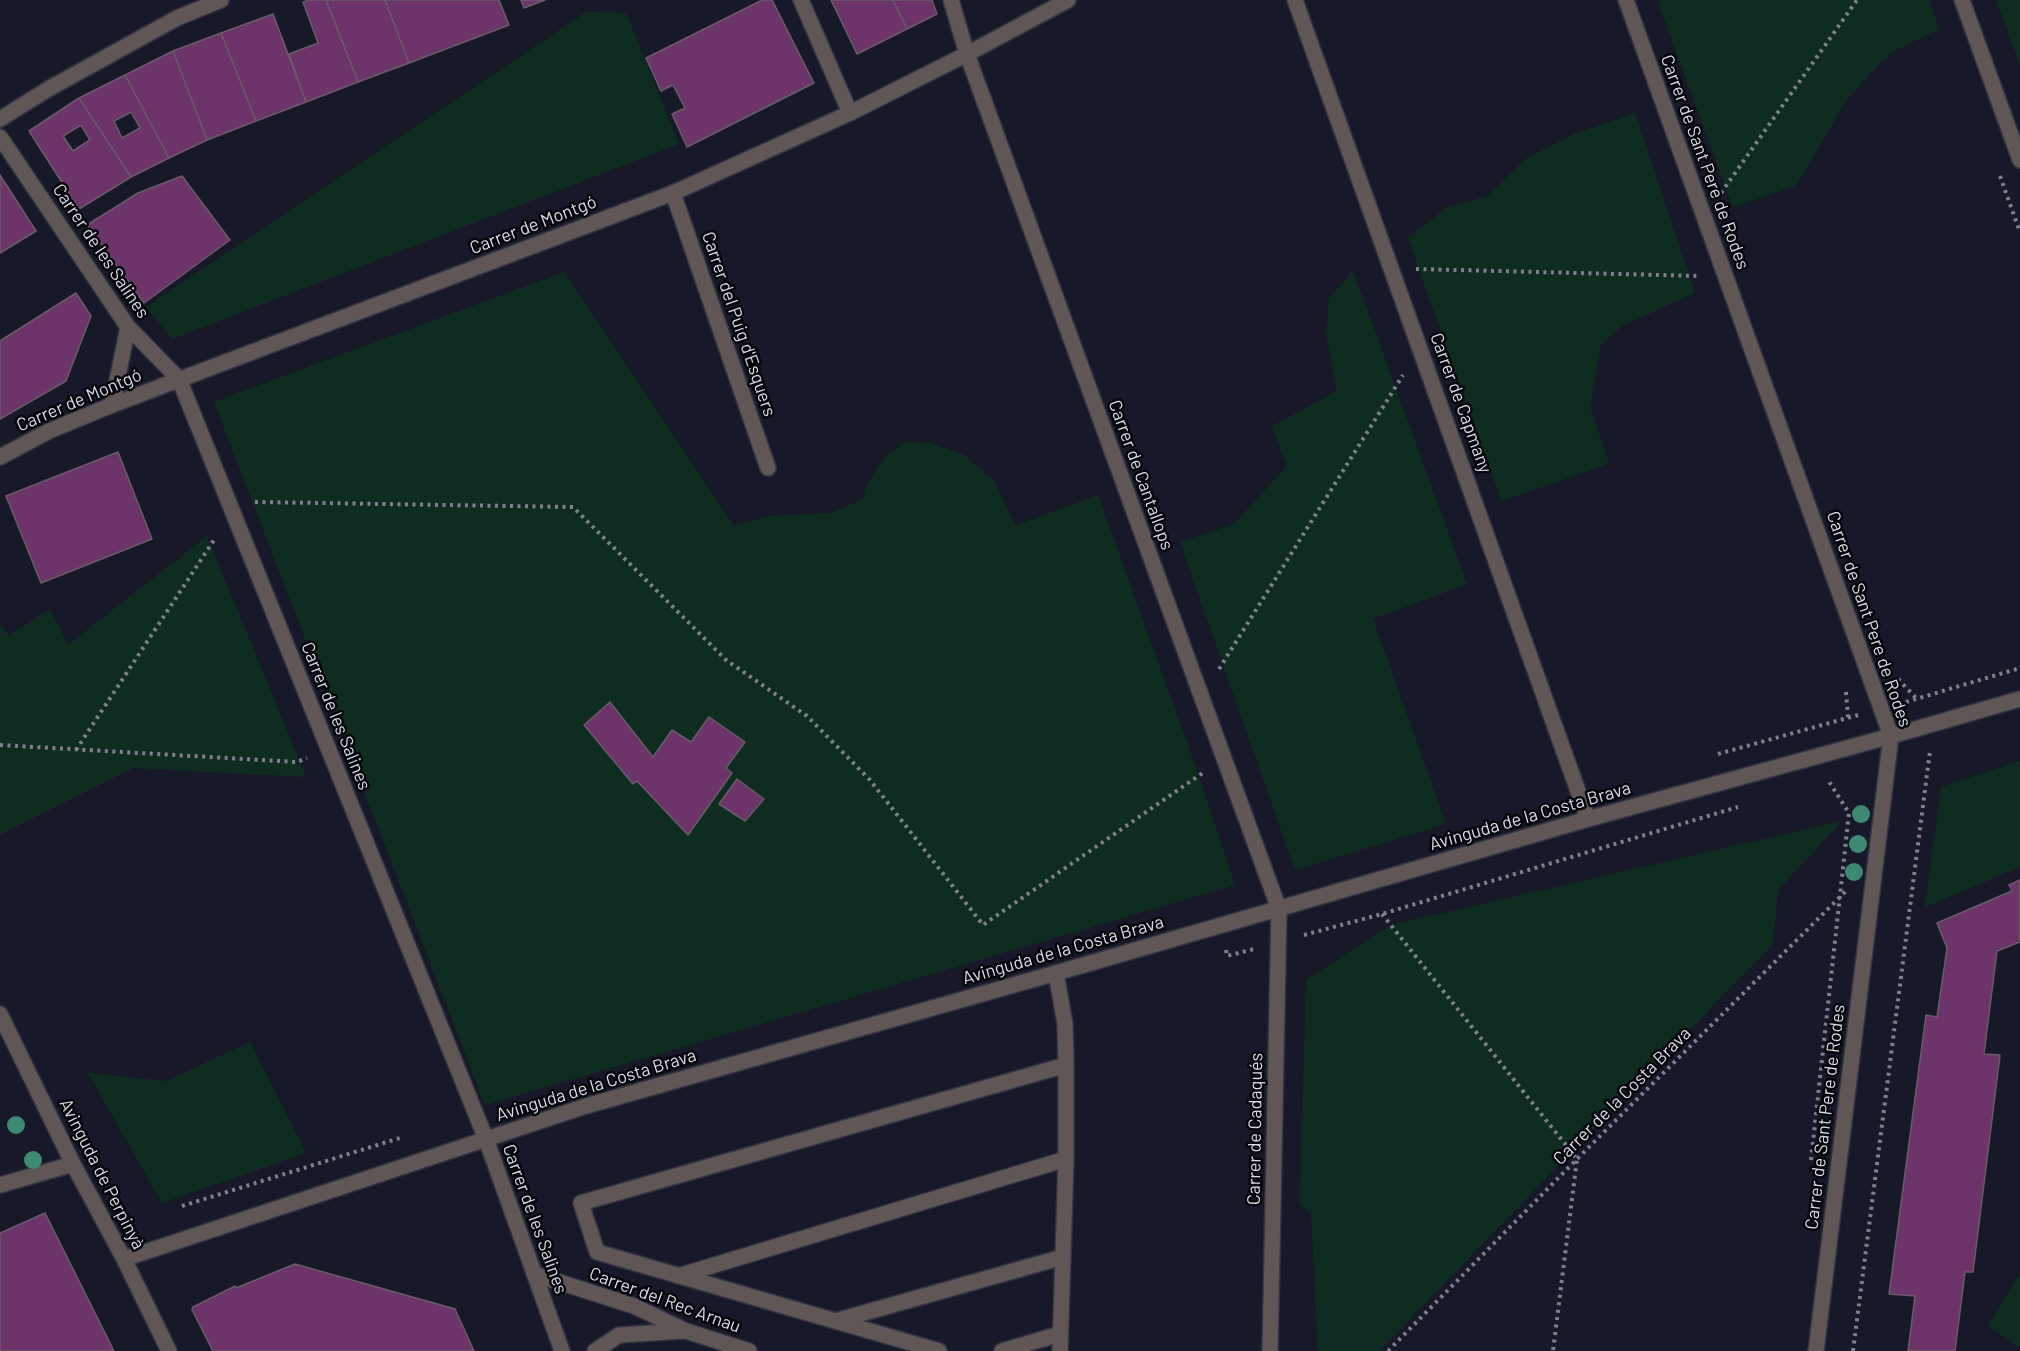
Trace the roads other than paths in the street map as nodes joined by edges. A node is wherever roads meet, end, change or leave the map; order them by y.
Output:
1 (221, 0) edge
2 (801, 0) edge
3 (951, 0) edge
4 (1068, 0) edge
5 (1295, 0) edge
6 (1626, 0) edge
7 (1962, 0) edge
8 (967, 54) junction
9 (850, 113) junction
10 (0, 119) edge
11 (0, 137) edge
12 (2020, 160) edge
13 (673, 193) junction
14 (128, 327) junction
15 (179, 379) junction
16 (112, 405) junction
17 (0, 457) edge
18 (768, 468) dead end
19 (2020, 699) edge
20 (1891, 736) junction
21 (1588, 819) junction
22 (1279, 909) junction
23 (1056, 973) junction
24 (0, 1014) edge
25 (1066, 1065) junction
26 (486, 1139) junction
27 (1066, 1160) junction
28 (73, 1164) junction
29 (0, 1185) edge
30 (1063, 1257) junction
31 (124, 1259) junction
32 (534, 1274) junction
33 (678, 1276) junction
34 (834, 1321) junction
35 (686, 1331) junction
36 (1060, 1334) junction
37 (169, 1351) edge
38 (562, 1351) edge
39 (596, 1351) edge
40 (749, 1351) edge
41 (939, 1351) edge
42 (1002, 1351) edge
43 (1060, 1351) edge
44 (1270, 1351) edge
45 (1816, 1351) edge

1 - 10 street
2 - 9 street
3 - 8 street, Carrer de Cantallops
4 - 8 street, Carrer de Montgó
5 - 21 street, Carrer de Capmany
6 - 20 street, Carrer de Sant Pere de Rodes
7 - 12 street
8 - 9 street, Carrer de Montgó
8 - 22 street, Carrer de Cantallops
9 - 13 street, Carrer de Montgó
11 - 14 street, Carrer de les Salines
13 - 15 street, Carrer de Montgó
13 - 18 street, Carrer del Puig d'Esquers
14 - 15 street, Carrer de les Salines
14 - 16 street
15 - 16 street, Carrer de Montgó
15 - 26 street, Carrer de les Salines
16 - 17 street, Carrer de Montgó
19 - 20 street, Avinguda de la Costa Brava
20 - 21 street, Avinguda de la Costa Brava
20 - 45 street, Carrer de Sant Pere de Rodes
21 - 22 street, Avinguda de la Costa Brava
22 - 23 street, Avinguda de la Costa Brava
22 - 44 street, Carrer de Cadaqués
23 - 25 street
23 - 26 street, Avinguda de la Costa Brava
24 - 28 street, Avinguda de Perpinyà
25 - 27 street
25 - 33 street
26 - 31 street, Avinguda de la Costa Brava
26 - 32 street, Carrer de les Salines
27 - 30 street
27 - 33 street
28 - 29 street
28 - 31 street, Avinguda de Perpinyà
30 - 34 street
30 - 36 street
31 - 37 street, Avinguda de Perpinyà
32 - 35 street, Carrer del Rec Arnau
32 - 38 street, Carrer de les Salines
33 - 34 street
34 - 41 street
35 - 39 street
35 - 40 street, Carrer del Rec Arnau
36 - 42 street
36 - 43 street

